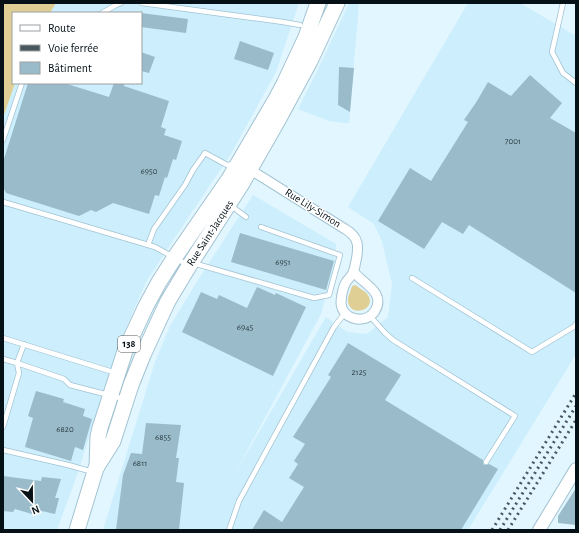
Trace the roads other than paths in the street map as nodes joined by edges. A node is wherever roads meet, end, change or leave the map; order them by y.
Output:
1 (121, 3) edge
2 (142, 3) edge
3 (318, 3) edge
4 (337, 3) edge
5 (563, 3) edge
6 (104, 12) edge
7 (300, 25) dead end
8 (576, 83) edge
9 (22, 84) edge
10 (3, 140) edge
11 (244, 166) junction
12 (3, 202) edge
13 (229, 204) junction
14 (246, 217) dead end
15 (261, 227) dead end
16 (148, 245) junction
17 (175, 258) junction
18 (190, 264) junction
19 (354, 272) junction
20 (412, 278) dead end
21 (345, 313) junction
22 (370, 316) junction
23 (576, 324) edge
24 (3, 338) edge
25 (24, 344) junction
26 (3, 359) edge
27 (17, 364) junction
28 (118, 374) junction
29 (111, 395) junction
30 (126, 400) junction
31 (3, 427) edge
32 (3, 450) edge
33 (486, 462) dead end
34 (576, 469) edge
35 (96, 471) junction
36 (77, 530) edge
37 (229, 530) edge
38 (539, 530) edge

1 - 6 lane
2 - 7 lane
3 - 11 main road, Rue Saint-Jacques / 138
4 - 11 main road, Rue Saint-Jacques / 138
5 - 8 lane
9 - 10 lane
11 - 13 main road, Rue Saint-Jacques / 138
11 - 16 lane
11 - 17 main road, Rue Saint-Jacques / 138
11 - 19 street, Rue Lily-Simon
12 - 16 lane
13 - 14 lane
13 - 18 main road, Rue Saint-Jacques / 138
15 - 18 lane
16 - 17 lane
17 - 18 lane
17 - 28 main road, Rue Saint-Jacques / 138
18 - 30 main road, Rue Saint-Jacques / 138
19 - 21 street
19 - 22 street
20 - 23 lane
21 - 22 street
21 - 37 lane
22 - 33 lane
24 - 25 lane
25 - 27 lane
25 - 28 lane
26 - 27 lane
27 - 29 lane
27 - 31 lane
28 - 29 main road, Rue Saint-Jacques / 138
29 - 30 lane
29 - 35 main road, Rue Saint-Jacques / 138
30 - 35 main road, Rue Saint-Jacques / 138
32 - 35 lane
34 - 38 street
35 - 36 main road, Rue Saint-Jacques / 138

